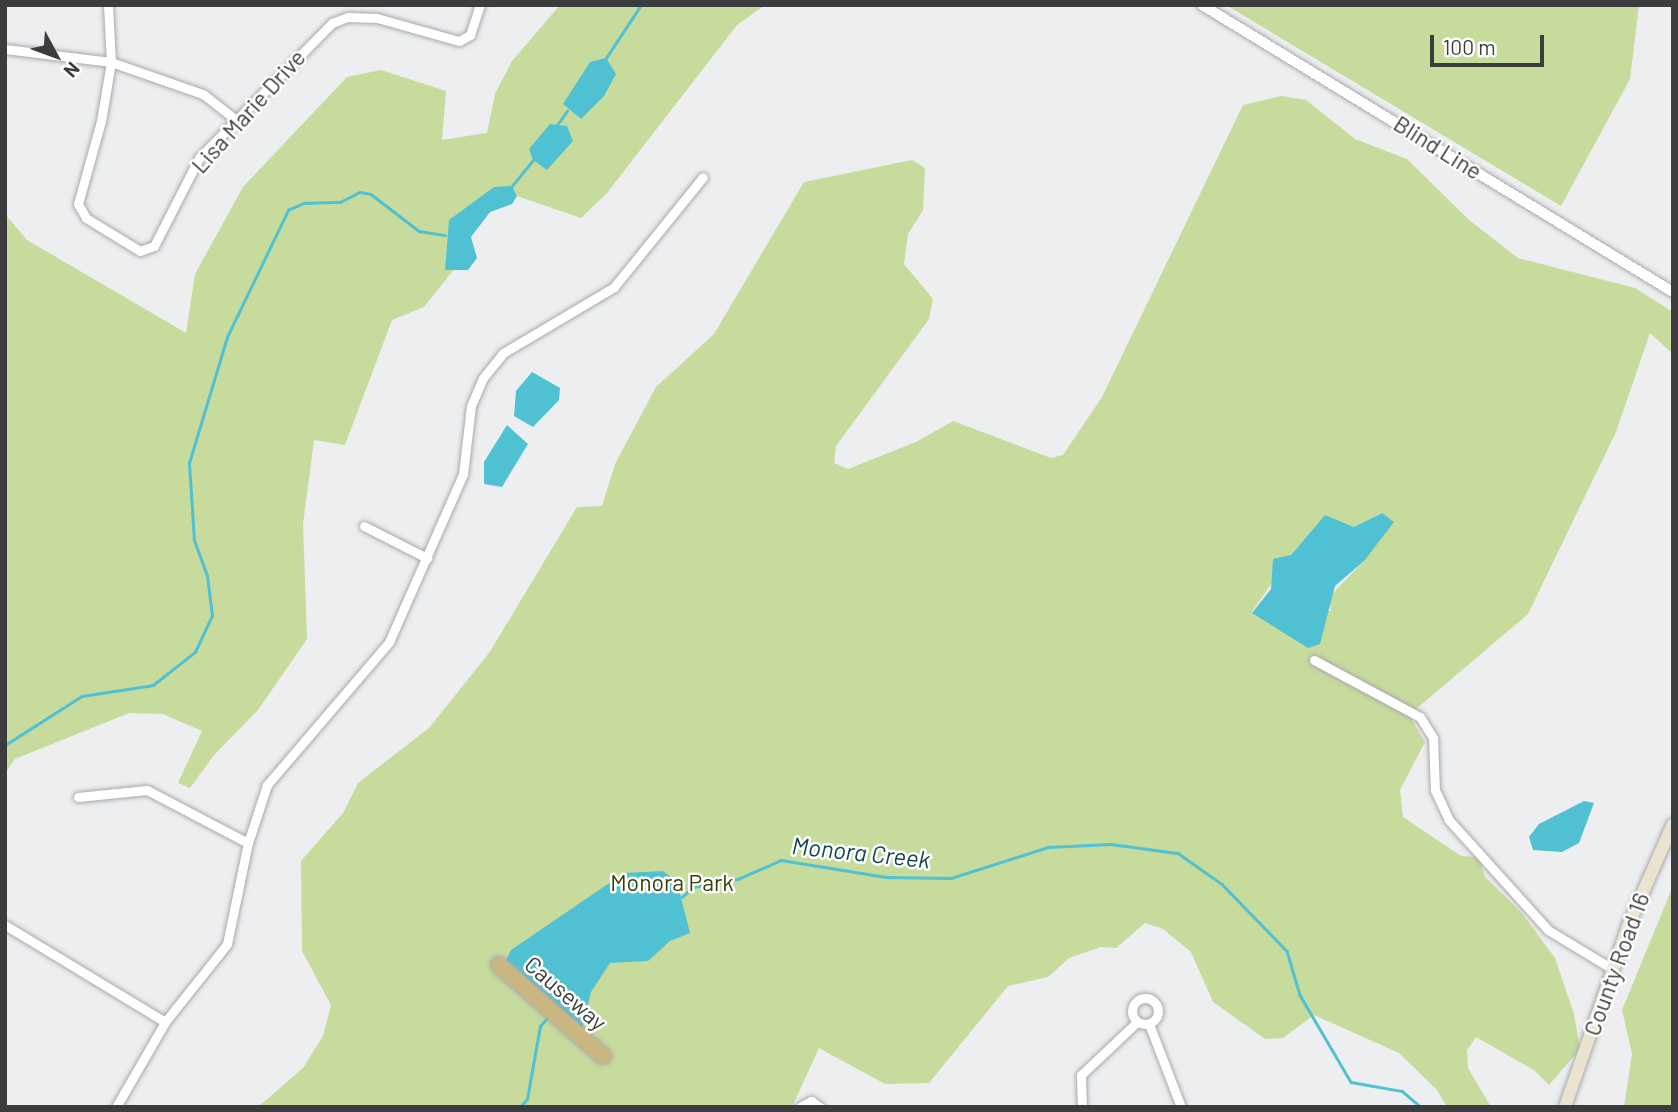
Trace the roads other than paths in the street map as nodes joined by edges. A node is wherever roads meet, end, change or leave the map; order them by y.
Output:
1 (108, 5) edge
2 (480, 5) edge
3 (1202, 5) edge
4 (5, 49) edge
5 (111, 62) junction
6 (236, 120) junction
7 (703, 177) dead end
8 (1673, 292) edge
9 (364, 526) dead end
10 (428, 558) junction
11 (1314, 660) dead end
12 (78, 796) dead end
13 (1673, 824) edge
14 (248, 843) junction
15 (5, 925) edge
16 (499, 965) dead end
17 (1614, 970) junction
18 (165, 1022) junction
19 (1137, 1022) junction
20 (1149, 1024) junction
21 (603, 1056) dead end
22 (116, 1107) edge
23 (800, 1107) edge
24 (820, 1107) edge
25 (1082, 1107) edge
26 (1181, 1107) edge
27 (1565, 1107) edge

1 - 5 street, Lisa Marie Drive
2 - 6 street, Lisa Marie Drive
3 - 8 street, Blind Line
4 - 5 street
5 - 6 street
5 - 6 street, Lisa Marie Drive
7 - 10 street
9 - 10 street
10 - 14 street
11 - 17 street
12 - 14 street
13 - 17 main road, County Road 16
14 - 18 street
15 - 18 street
16 - 21 highway, Causeway
17 - 27 main road, County Road 16
18 - 22 street
19 - 20 street
19 - 20 street
19 - 25 street
20 - 26 street
23 - 24 street

